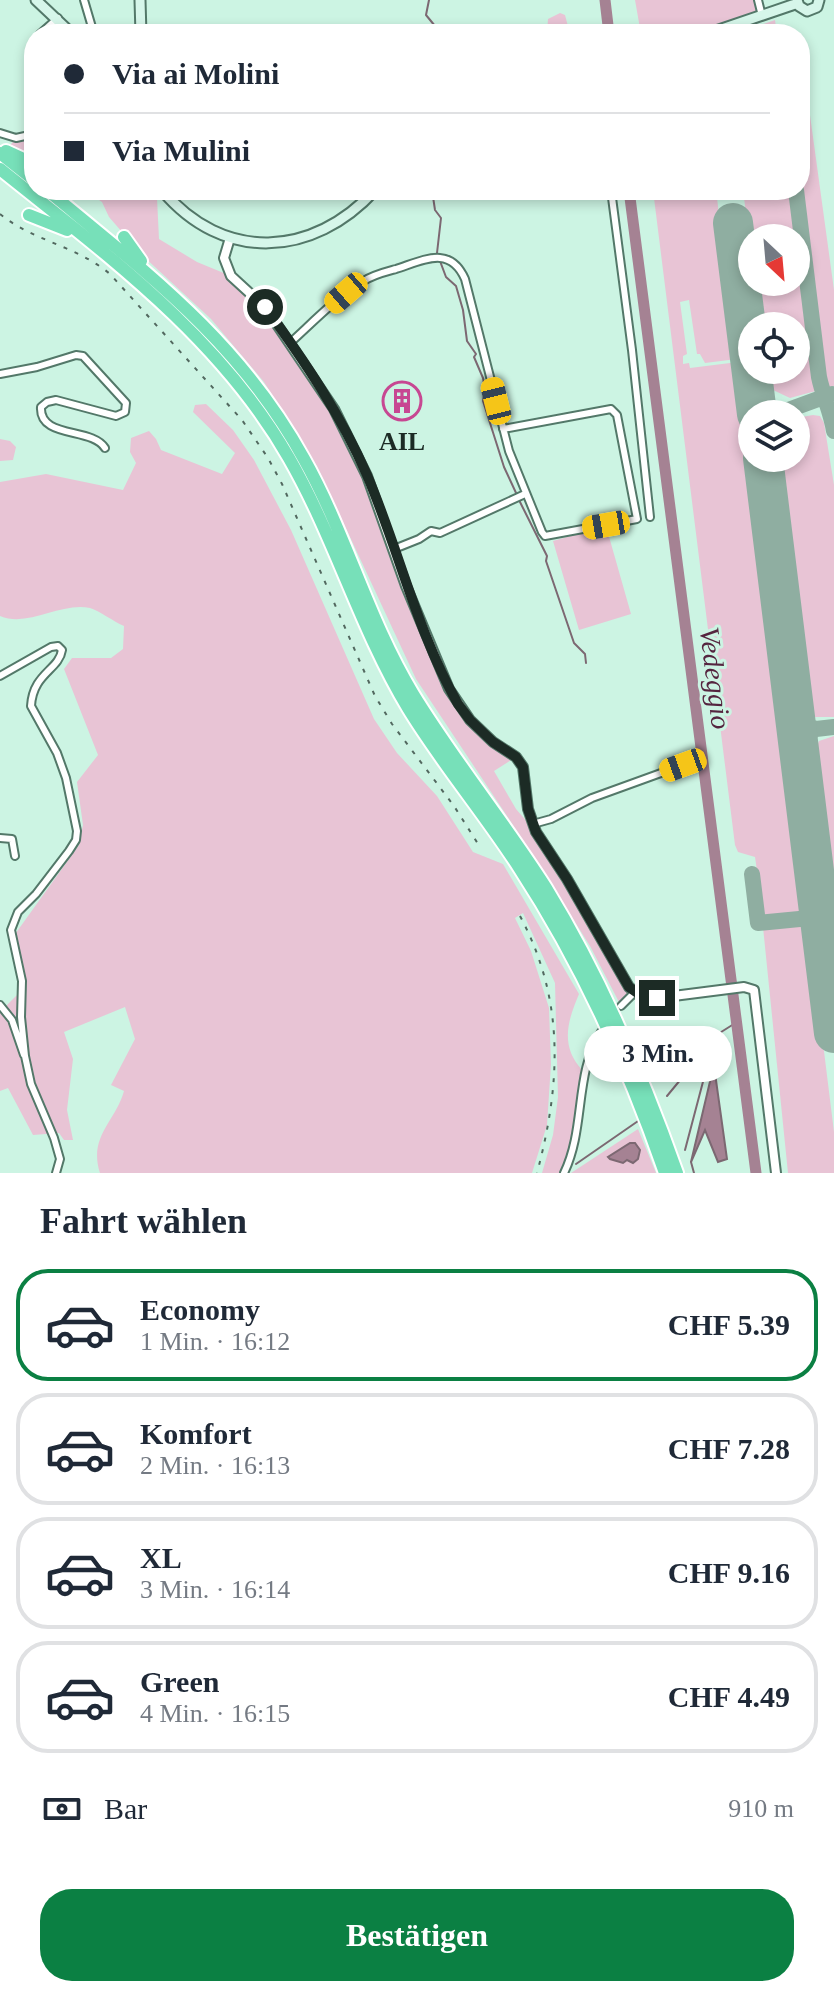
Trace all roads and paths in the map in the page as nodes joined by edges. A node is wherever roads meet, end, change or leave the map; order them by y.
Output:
1 (36, 0) edge
2 (84, 0) edge
3 (140, 0) edge
4 (758, 0) edge
5 (819, 0) edge
6 (798, 2) edge
7 (762, 16) junction
8 (58, 18) junction
9 (51, 24) edge
10 (63, 24) edge
11 (91, 24) edge
12 (141, 24) edge
13 (738, 24) edge
14 (0, 133) edge
15 (24, 136) edge
16 (0, 150) edge
17 (24, 160) edge
18 (0, 169) edge
19 (24, 171) edge
20 (24, 188) edge
21 (39, 200) edge
22 (59, 200) edge
23 (171, 200) edge
24 (366, 200) edge
25 (612, 200) edge
26 (29, 215) dead end
27 (124, 237) dead end
28 (230, 238) junction
29 (107, 255) junction
30 (153, 276) junction
31 (291, 342) junction
32 (0, 374) edge
33 (503, 429) junction
34 (105, 448) dead end
35 (525, 494) junction
36 (650, 517) dead end
37 (394, 549) junction
38 (0, 676) edge
39 (683, 765) dead end
40 (534, 828) junction
41 (0, 838) edge
42 (15, 856) dead end
43 (635, 992) junction
44 (0, 1005) edge
45 (621, 1006) dead end
46 (601, 1032) dead end
47 (25, 1056) junction
48 (56, 1173) edge
49 (564, 1173) edge
50 (665, 1173) edge
51 (677, 1173) edge
52 (776, 1173) edge

1 - 8 main road
2 - 11 street
3 - 12 main road
4 - 7 street
5 - 6 main road
6 - 7 main road
7 - 13 main road
8 - 9 street
8 - 10 main road
14 - 15 street
16 - 17 highway
16 - 19 highway
18 - 20 highway
21 - 29 highway
22 - 30 highway
23 - 28 main road
24 - 28 main road
25 - 36 street
26 - 29 highway
27 - 30 highway
28 - 31 street
29 - 50 highway
30 - 51 highway
31 - 33 street
31 - 37 street
32 - 34 street
33 - 35 street
33 - 35 street
35 - 37 street
37 - 40 street
38 - 47 street
39 - 40 street
40 - 43 street
41 - 42 street
43 - 45 street
43 - 52 street
44 - 47 street
46 - 49 street
47 - 48 street

